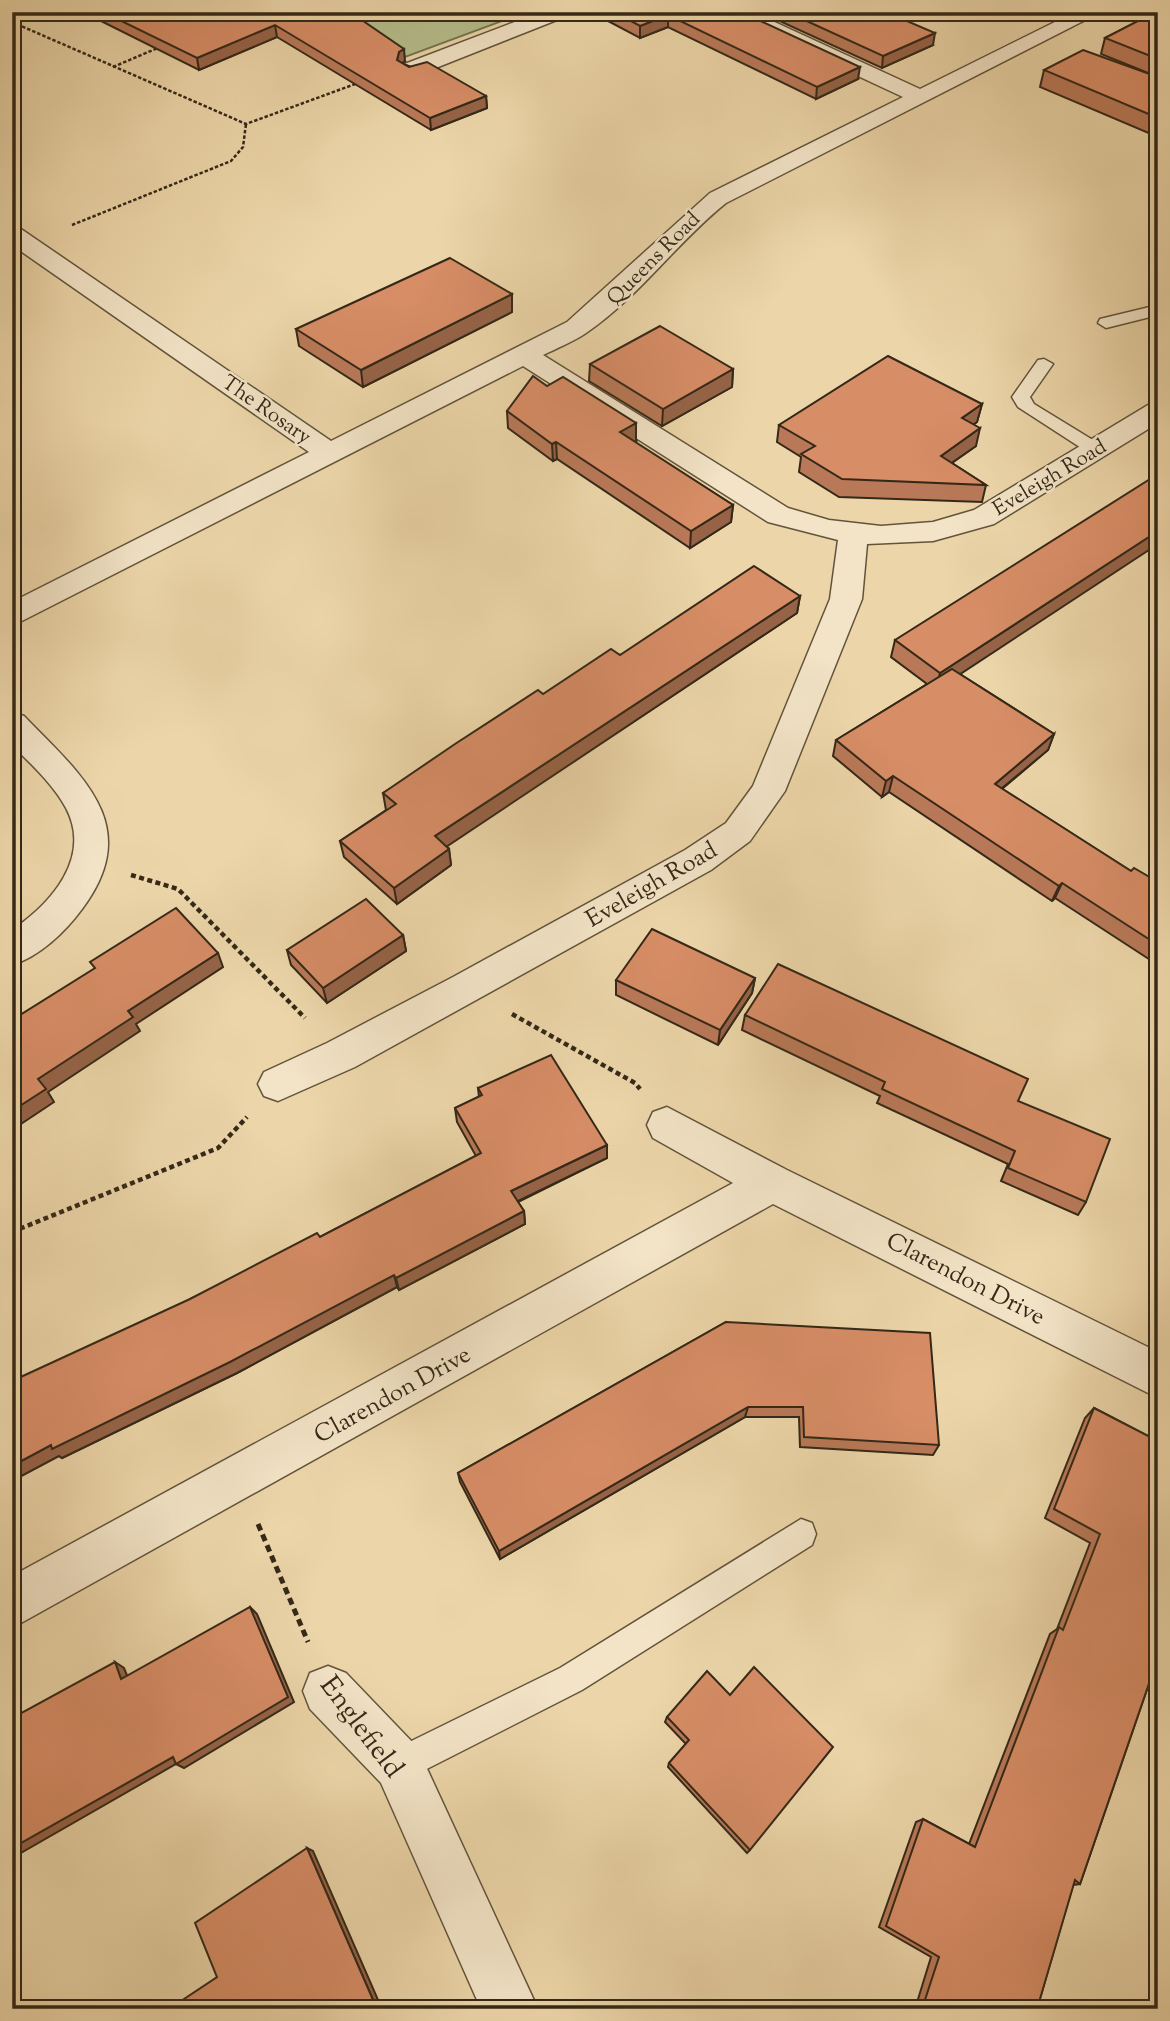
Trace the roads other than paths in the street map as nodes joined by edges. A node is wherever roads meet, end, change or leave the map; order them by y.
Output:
1 (560, 12) edge
2 (736, 12) edge
3 (1091, 12) edge
4 (1037, 40) junction
5 (1061, 49) dead end
6 (410, 70) edge
7 (920, 97) junction
8 (19, 239) edge
9 (1158, 310) edge
10 (1106, 323) dead end
11 (524, 355) junction
12 (1044, 364) dead end
13 (1158, 411) edge
14 (1096, 449) junction
15 (331, 454) junction
16 (853, 536) junction
17 (12, 615) edge
18 (12, 724) edge
19 (12, 950) edge
20 (278, 1084) road end
21 (667, 1125) road end
22 (772, 1183) junction
23 (1158, 1376) edge
24 (801, 1534) dead end
25 (12, 1603) edge
26 (328, 1691) road end
27 (399, 1765) junction
28 (510, 2009) edge

1 - 6 street
2 - 7 street
3 - 4 street, Queens Road
4 - 5 street
4 - 7 street, Queens Road
7 - 11 street, Queens Road
8 - 15 street, The Rosary
9 - 10 lane
11 - 15 street, Queens Road
11 - 16 street, Eveleigh Road
12 - 14 lane
13 - 14 street, Eveleigh Road
14 - 16 street, Eveleigh Road
15 - 17 street, The Rosary
16 - 20 street, Eveleigh Road
18 - 19 street
21 - 22 street, Clarendon Drive
22 - 23 street, Clarendon Drive
22 - 25 street, Clarendon Drive
24 - 27 lane
26 - 27 street, Englefield
27 - 28 street, Englefield

